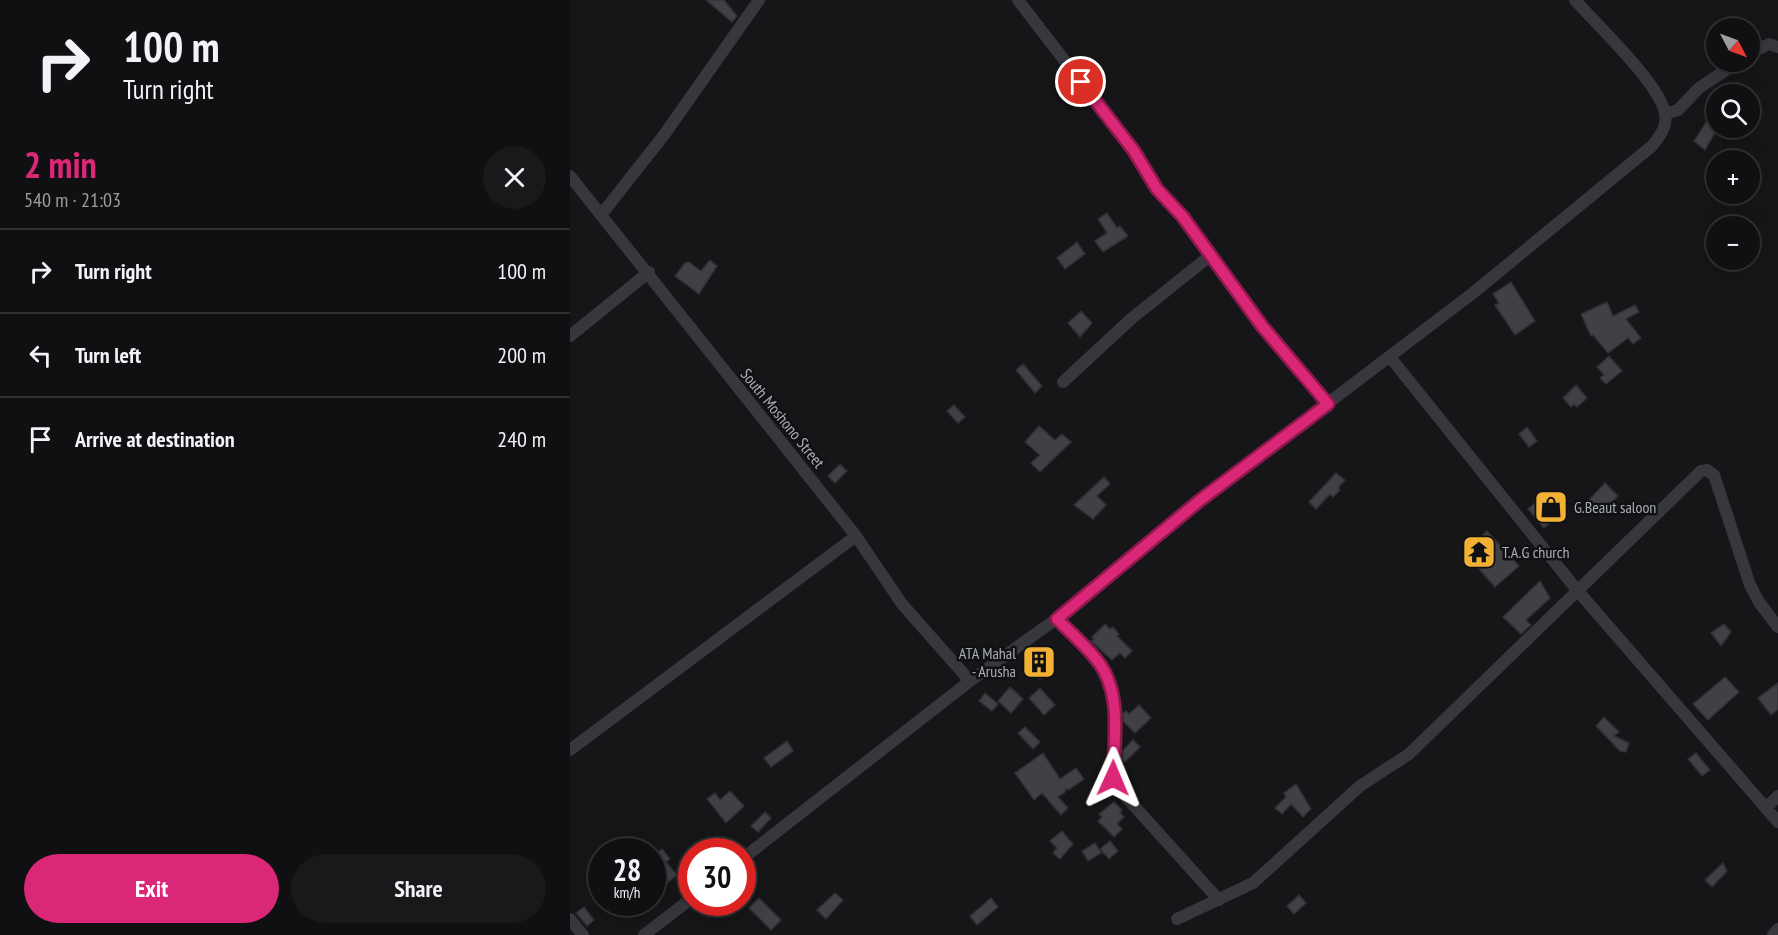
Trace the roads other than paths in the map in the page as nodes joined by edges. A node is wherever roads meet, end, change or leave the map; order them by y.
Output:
1 (759, 0) edge
2 (1018, 0) edge
3 (1575, 0) edge
4 (1778, 47) edge
5 (1760, 48) edge
6 (1723, 72) edge
7 (1665, 114) junction
8 (570, 176) edge
9 (601, 215) junction
10 (1211, 255) junction
11 (649, 272) junction
12 (570, 336) edge
13 (1390, 357) junction
14 (1063, 382) dead end
15 (1328, 404) junction
16 (856, 536) junction
17 (1577, 590) junction
18 (1057, 619) junction
19 (1778, 627) edge
20 (970, 681) junction
21 (570, 750) edge
22 (1778, 796) edge
23 (1766, 808) junction
24 (1778, 822) edge
25 (756, 848) edge
26 (1219, 900) junction
27 (678, 909) edge
28 (570, 919) edge
29 (1177, 919) dead end
30 (1778, 929) edge
31 (583, 935) edge
32 (644, 935) edge
33 (1773, 935) edge

1 - 9 street
2 - 10 street
3 - 7 street
4 - 5 street
6 - 7 street
7 - 13 street
8 - 9 street, South Moshono Street
9 - 11 street, South Moshono Street
10 - 14 street
10 - 15 street
11 - 12 street
11 - 16 street, South Moshono Street
13 - 15 street
13 - 17 street
15 - 18 street
16 - 20 street, South Moshono Street
16 - 21 street
17 - 19 street
17 - 23 street
17 - 26 street
18 - 20 street
18 - 26 street
20 - 25 street
22 - 23 street
23 - 24 street
26 - 29 street
27 - 32 street
28 - 31 street
30 - 33 street

